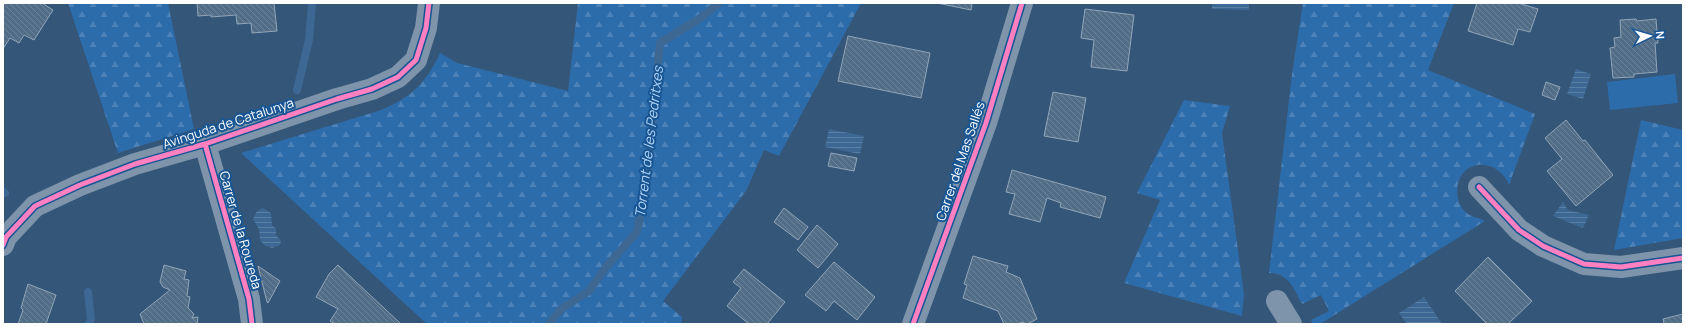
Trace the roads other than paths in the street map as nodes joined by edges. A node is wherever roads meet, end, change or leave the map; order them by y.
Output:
1 (429, 3) edge
2 (1022, 3) edge
3 (205, 144) junction
4 (1479, 187) dead end
5 (3, 245) edge
6 (1683, 258) edge
7 (1277, 301) dead end
8 (252, 324) edge
9 (913, 324) edge
10 (1291, 324) edge

1 - 3 street, Avinguda de Catalunya
2 - 9 street, Carrer del Mas Sallés
3 - 5 street, Avinguda de Catalunya
3 - 8 street, Carrer de la Roureda
4 - 6 street
7 - 10 street

